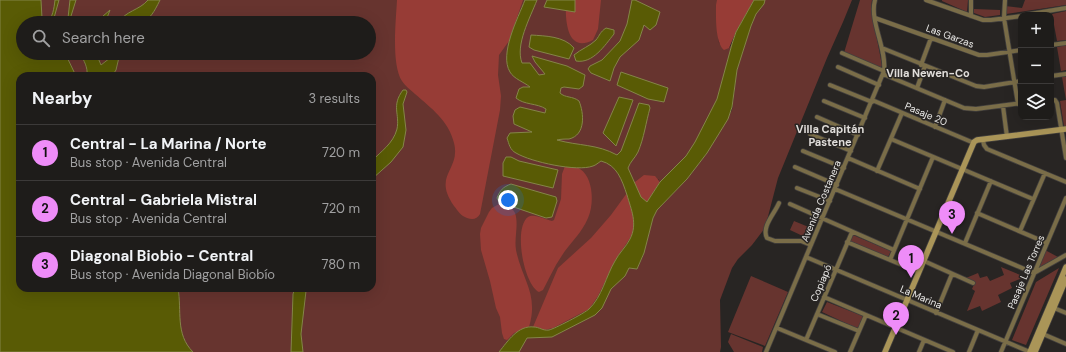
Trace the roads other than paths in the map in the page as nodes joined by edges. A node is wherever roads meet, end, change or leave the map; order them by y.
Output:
1 (875, 0) edge
2 (926, 0) edge
3 (971, 0) edge
4 (1005, 0) edge
5 (936, 2) edge
6 (1066, 8) edge
7 (1042, 12) edge
8 (971, 16) junction
9 (1018, 16) edge
10 (876, 18) junction
11 (1004, 18) junction
12 (931, 38) junction
13 (1066, 43) edge
14 (1054, 45) edge
15 (882, 48) junction
16 (1018, 51) edge
17 (1010, 52) junction
18 (842, 53) dead end
19 (923, 66) junction
20 (838, 68) dead end
21 (884, 72) junction
22 (1066, 74) edge
23 (1054, 76) edge
24 (1018, 81) edge
25 (1014, 82) junction
26 (830, 85) dead end
27 (879, 85) junction
28 (917, 88) junction
29 (945, 100) junction
30 (1018, 100) edge
31 (824, 101) dead end
32 (872, 101) junction
33 (1054, 101) edge
34 (1018, 104) edge
35 (1003, 106) junction
36 (902, 113) junction
37 (817, 118) dead end
38 (865, 118) junction
39 (935, 127) junction
40 (1064, 130) edge
41 (810, 134) dead end
42 (858, 135) junction
43 (1007, 137) junction
44 (891, 139) junction
45 (983, 140) junction
46 (974, 143) junction
47 (803, 151) dead end
48 (851, 151) junction
49 (933, 157) junction
50 (848, 158) junction
51 (1066, 158) edge
52 (795, 167) dead end
53 (844, 168) junction
54 (962, 170) junction
55 (877, 171) junction
56 (1045, 172) junction
57 (991, 181) junction
58 (1066, 182) edge
59 (836, 187) junction
60 (797, 188) dead end
61 (920, 188) junction
62 (1066, 198) edge
63 (1033, 199) junction
64 (830, 201) junction
65 (779, 203) dead end
66 (790, 204) dead end
67 (977, 213) junction
68 (822, 219) junction
69 (907, 219) junction
70 (936, 231) junction
71 (1020, 231) junction
72 (852, 232) junction
73 (847, 242) junction
74 (964, 243) junction
75 (1047, 243) junction
76 (811, 245) junction
77 (894, 250) junction
78 (1066, 255) edge
79 (806, 257) junction
80 (890, 260) junction
81 (924, 262) junction
82 (1066, 267) edge
83 (836, 270) junction
84 (919, 272) junction
85 (1034, 273) junction
86 (952, 274) junction
87 (1066, 281) edge
88 (973, 283) dead end
89 (824, 297) junction
90 (907, 300) junction
91 (1054, 308) junction
92 (936, 313) junction
93 (1066, 313) edge
94 (817, 314) junction
95 (866, 315) junction
96 (896, 327) junction
97 (776, 328) junction
98 (978, 330) junction
99 (859, 331) junction
100 (1042, 334) junction
101 (806, 340) junction
102 (924, 340) junction
103 (1005, 342) junction
104 (1066, 344) edge
105 (942, 350) edge
106 (766, 352) edge
107 (835, 352) edge
108 (850, 352) edge
109 (885, 352) edge
110 (919, 352) edge
111 (954, 352) edge
112 (969, 352) edge
113 (1000, 352) edge
114 (1030, 352) edge
115 (1035, 352) edge

1 - 10 street, Avenida Costanera
2 - 5 street
3 - 8 street
4 - 11 street
5 - 8 street
6 - 7 street
8 - 11 street
9 - 11 street
10 - 12 street, Las Garzas
10 - 15 street, Avenida Costanera
11 - 17 street
12 - 17 street, Las Garzas
12 - 19 street
13 - 14 street
15 - 19 street
15 - 21 street, Avenida Costanera
16 - 17 street, Las Garzas
17 - 25 street
18 - 21 street
19 - 25 street
19 - 28 street
20 - 27 street
21 - 27 street, Avenida Costanera
21 - 28 street
22 - 23 street
24 - 25 street
25 - 30 street
26 - 32 street, Pasaje 20
27 - 32 street, Avenida Costanera
28 - 29 street
29 - 35 street
29 - 39 street
31 - 38 street
32 - 36 street, Pasaje 20
32 - 38 street, Avenida Costanera
33 - 40 street
34 - 35 street
35 - 43 street
36 - 39 street, Pasaje 20
36 - 44 street
37 - 42 street
38 - 42 street, Avenida Costanera
39 - 46 street, Pasaje 20
40 - 43 street
40 - 51 street
41 - 48 street
42 - 48 street, Avenida Costanera
43 - 45 street
44 - 49 street
44 - 55 street
45 - 46 street
45 - 56 street
46 - 54 street
47 - 53 street
48 - 50 street, Avenida Costanera
49 - 54 street
49 - 61 street
50 - 53 street, Avenida Costanera
50 - 55 street
52 - 59 street
53 - 59 street, Avenida Costanera
54 - 57 street
54 - 70 street
55 - 61 street
56 - 58 street
56 - 63 street
57 - 63 street
57 - 67 street
59 - 64 street, Avenida Costanera
59 - 69 street
60 - 64 street
61 - 69 street
62 - 75 street, Pasaje Las Torres
63 - 71 street
64 - 68 street, Avenida Costanera
65 - 76 street
66 - 68 street
67 - 71 street
67 - 74 street
68 - 72 street
68 - 76 street, Avenida Costanera
69 - 70 street
69 - 77 street
70 - 74 street
70 - 81 street
71 - 75 street
72 - 73 street, Copiapó
72 - 77 street
73 - 80 street
73 - 83 street, Copiapó
74 - 85 street
75 - 85 street, Pasaje Las Torres
76 - 79 street, Avenida Costanera
77 - 80 street
78 - 85 street
79 - 83 street, La Marina
79 - 97 street, Avenida Costanera
80 - 84 street
81 - 84 street
81 - 86 street
82 - 114 street
83 - 89 street, Copiapó
83 - 90 street, La Marina
84 - 90 street
85 - 103 street, Pasaje Las Torres
86 - 88 street
86 - 92 street
87 - 91 street
89 - 94 street, Copiapó
89 - 95 street
90 - 92 street, La Marina
90 - 96 street
91 - 93 street
91 - 100 street
92 - 98 street, La Marina
94 - 99 street
94 - 101 street, Copiapó
95 - 96 street
95 - 99 street
96 - 102 street
96 - 109 street
97 - 101 street
97 - 106 street, Avenida Costanera
98 - 103 street, La Marina
98 - 112 street
99 - 108 street
100 - 104 street
100 - 115 street
101 - 107 street
102 - 105 street
102 - 110 street
103 - 113 street, Pasaje Las Torres
103 - 114 street, La Marina
105 - 111 street

